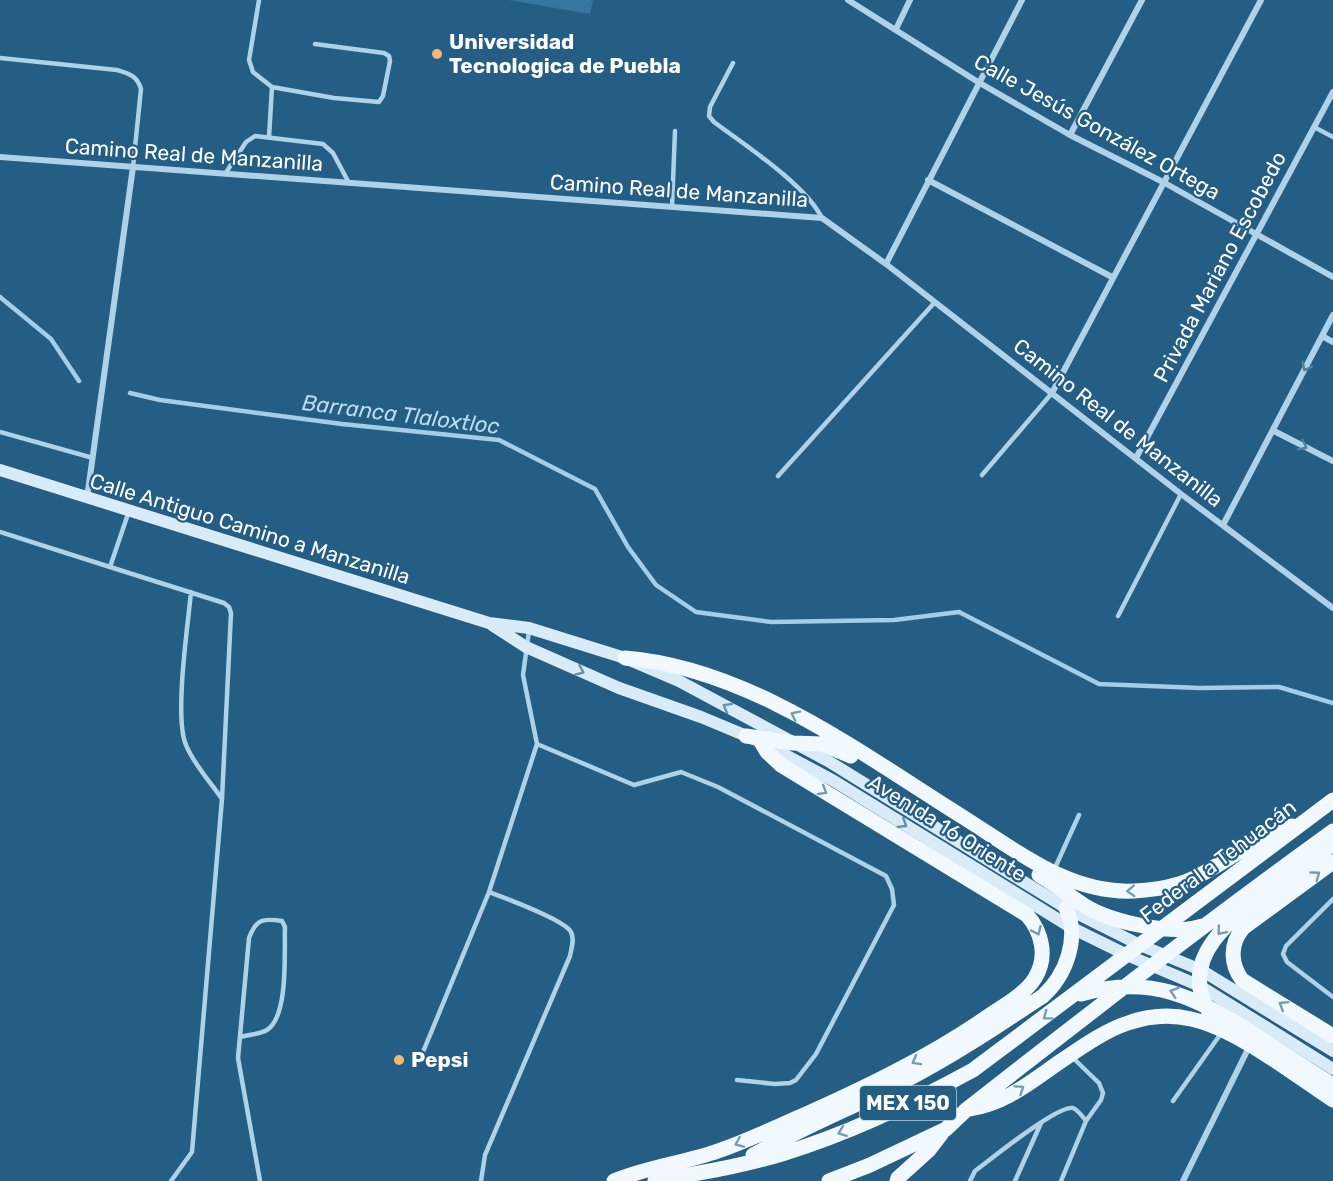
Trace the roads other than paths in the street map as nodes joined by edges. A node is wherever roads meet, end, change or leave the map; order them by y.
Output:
1 (259, 0) edge
2 (848, 0) edge
3 (910, 0) edge
4 (1022, 0) edge
5 (1142, 0) edge
6 (1261, 0) edge
7 (896, 29) junction
8 (315, 44) dead end
9 (0, 58) edge
10 (733, 63) dead end
11 (978, 82) junction
12 (272, 87) junction
13 (1333, 92) edge
14 (1314, 127) junction
15 (675, 131) dead end
16 (1070, 135) junction
17 (269, 137) junction
18 (1333, 137) edge
19 (0, 157) edge
20 (133, 167) junction
21 (225, 175) junction
22 (928, 180) junction
23 (1163, 182) junction
24 (349, 183) junction
25 (672, 207) junction
26 (822, 218) junction
27 (1256, 234) junction
28 (886, 264) junction
29 (1333, 277) edge
30 (1112, 278) junction
31 (935, 302) junction
32 (1333, 315) edge
33 (1322, 336) junction
34 (1333, 342) edge
35 (1052, 393) junction
36 (1274, 431) junction
37 (0, 432) edge
38 (93, 458) junction
39 (1136, 458) junction
40 (1333, 461) edge
41 (0, 470) edge
42 (982, 475) dead end
43 (778, 476) dead end
44 (1182, 494) junction
45 (87, 499) junction
46 (129, 511) junction
47 (1223, 525) junction
48 (0, 532) edge
49 (110, 567) junction
50 (191, 592) junction
51 (1333, 608) edge
52 (1118, 615) dead end
53 (489, 623) junction
54 (529, 628) junction
55 (526, 647) junction
56 (625, 658) junction
57 (746, 736) junction
58 (761, 742) junction
59 (794, 743) junction
60 (537, 744) junction
61 (222, 799) junction
62 (1333, 800) edge
63 (1079, 815) dead end
64 (1300, 824) junction
65 (1333, 831) edge
66 (1333, 844) edge
67 (1333, 862) edge
68 (1053, 873) junction
69 (489, 892) junction
70 (1333, 899) edge
71 (1066, 908) junction
72 (1202, 926) junction
73 (1072, 928) junction
74 (1164, 928) junction
75 (1140, 945) junction
76 (1127, 955) junction
77 (1166, 956) junction
78 (1151, 966) junction
79 (1200, 978) junction
80 (1125, 986) junction
81 (1072, 997) junction
82 (1333, 998) edge
83 (1205, 1005) junction
84 (1226, 1033) junction
85 (1333, 1036) edge
86 (240, 1037) junction
87 (1250, 1046) junction
88 (1333, 1051) edge
89 (423, 1052) dead end
90 (1070, 1055) junction
91 (1333, 1069) edge
92 (737, 1080) dead end
93 (1333, 1085) edge
94 (1333, 1100) edge
95 (1173, 1101) dead end
96 (966, 1110) junction
97 (1042, 1121) junction
98 (1086, 1121) junction
99 (946, 1129) junction
100 (735, 1165) junction
101 (171, 1181) edge
102 (260, 1181) edge
103 (481, 1181) edge
104 (614, 1181) edge
105 (655, 1181) edge
106 (706, 1181) edge
107 (829, 1181) edge
108 (897, 1181) edge
109 (970, 1181) edge
110 (1016, 1181) edge
111 (1061, 1181) edge
112 (1183, 1181) edge

1 - 12 lane
2 - 7 street, Calle Jesús González Ortega
3 - 7 street
4 - 11 street
5 - 16 street
6 - 23 street
7 - 11 street, Calle Jesús González Ortega
8 - 12 lane
9 - 20 lane
10 - 26 lane
11 - 16 street, Calle Jesús González Ortega
11 - 22 street
12 - 17 lane
13 - 14 street, Privada Mariano Escobedo
14 - 18 lane
14 - 27 street, Privada Mariano Escobedo
15 - 25 lane
16 - 23 street, Calle Jesús González Ortega
17 - 21 lane
17 - 24 lane
19 - 20 street, Camino Real de Manzanilla
20 - 21 street, Camino Real de Manzanilla
20 - 38 street
21 - 24 street, Camino Real de Manzanilla
22 - 28 street
22 - 30 street
23 - 27 street, Calle Jesús González Ortega
23 - 30 street
24 - 25 street, Camino Real de Manzanilla
25 - 26 street, Camino Real de Manzanilla
26 - 28 street, Camino Real de Manzanilla
27 - 29 street, Calle Jesús González Ortega
27 - 39 street, Privada Mariano Escobedo
28 - 31 street, Camino Real de Manzanilla
30 - 35 street
31 - 35 street, Camino Real de Manzanilla
31 - 43 lane
32 - 33 street
33 - 34 street
33 -> 36 street
35 - 39 street, Camino Real de Manzanilla
35 - 42 lane
36 -> 40 street
36 - 47 street
37 - 38 lane
38 - 45 street
39 - 44 street, Camino Real de Manzanilla
41 - 45 main road, Calle Antiguo Camino a Manzanilla
44 - 47 street, Camino Real de Manzanilla
44 - 52 lane
45 - 46 main road, Calle Antiguo Camino a Manzanilla
46 - 49 lane
46 - 53 main road, Calle Antiguo Camino a Manzanilla
47 - 51 street, Camino Real de Manzanilla
48 - 49 lane
49 - 50 lane
50 - 61 lane
50 - 61 lane
53 - 54 main road, Calle Antiguo Camino a Manzanilla
53 - 55 main road, Calle Antiguo Camino a Manzanilla
54 - 55 lane
54 - 56 main road, Avenida 16 Oriente
55 -> 57 main road, Avenida 16 Oriente
55 - 60 lane
59 -> 56 main road, Avenida 16 Oriente
68 -> 56 main road
57 - 58 main road, Avenida 16 Oriente
57 - 59 main road
58 -> 73 main road, Avenida 16 Oriente
58 -> 104 main road
59 - 71 main road, Avenida 16 Oriente
59 - 74 main road
60 - 69 lane
60 - 92 lane
61 - 101 lane
62 - 64 main road, Federal a Tehuacán / MEX 150
63 - 68 lane
64 -> 68 main road
64 - 74 main road, Federal a Tehuacán / MEX 150
65 - 72 main road, Federal a Tehuacán / MEX 150
66 -> 79 main road
85 -> 67 main road
69 - 89 lane
69 - 103 lane
70 - 82 lane
71 - 73 main road
71 - 75 main road, Avenida 16 Oriente
72 - 74 main road
72 - 77 main road, Federal a Tehuacán / MEX 150
73 - 76 main road, Avenida 16 Oriente
73 - 100 main road
74 - 75 main road, Federal a Tehuacán / MEX 150
75 - 76 main road, Federal a Tehuacán / MEX 150
75 - 77 main road, Avenida 16 Oriente
76 - 78 main road, Avenida 16 Oriente
76 - 81 main road, MEX 150
77 - 78 main road, Federal a Tehuacán / MEX 150
77 - 79 main road, Avenida 16 Oriente
78 - 79 main road, Avenida 16 Oriente
78 - 80 main road, MEX 150
79 - 83 main road
79 - 88 main road, Avenida 16 Oriente
79 - 91 main road, Avenida 16 Oriente
80 - 81 main road
83 -> 80 main road
80 - 96 main road, MEX 150
81 -> 100 main road, MEX 150
83 - 84 main road
83 - 93 main road
84 - 87 main road
84 - 90 main road
84 - 95 lane
86 - 86 lane
86 - 102 lane
87 - 94 main road
87 - 112 street
96 -> 90 main road
90 - 98 lane
96 - 99 main road, MEX 150
97 - 98 lane
97 - 109 lane
97 - 110 lane
98 - 111 lane
99 - 107 main road, MEX 150
99 - 108 main road
100 - 105 main road, MEX 150
100 - 106 main road

